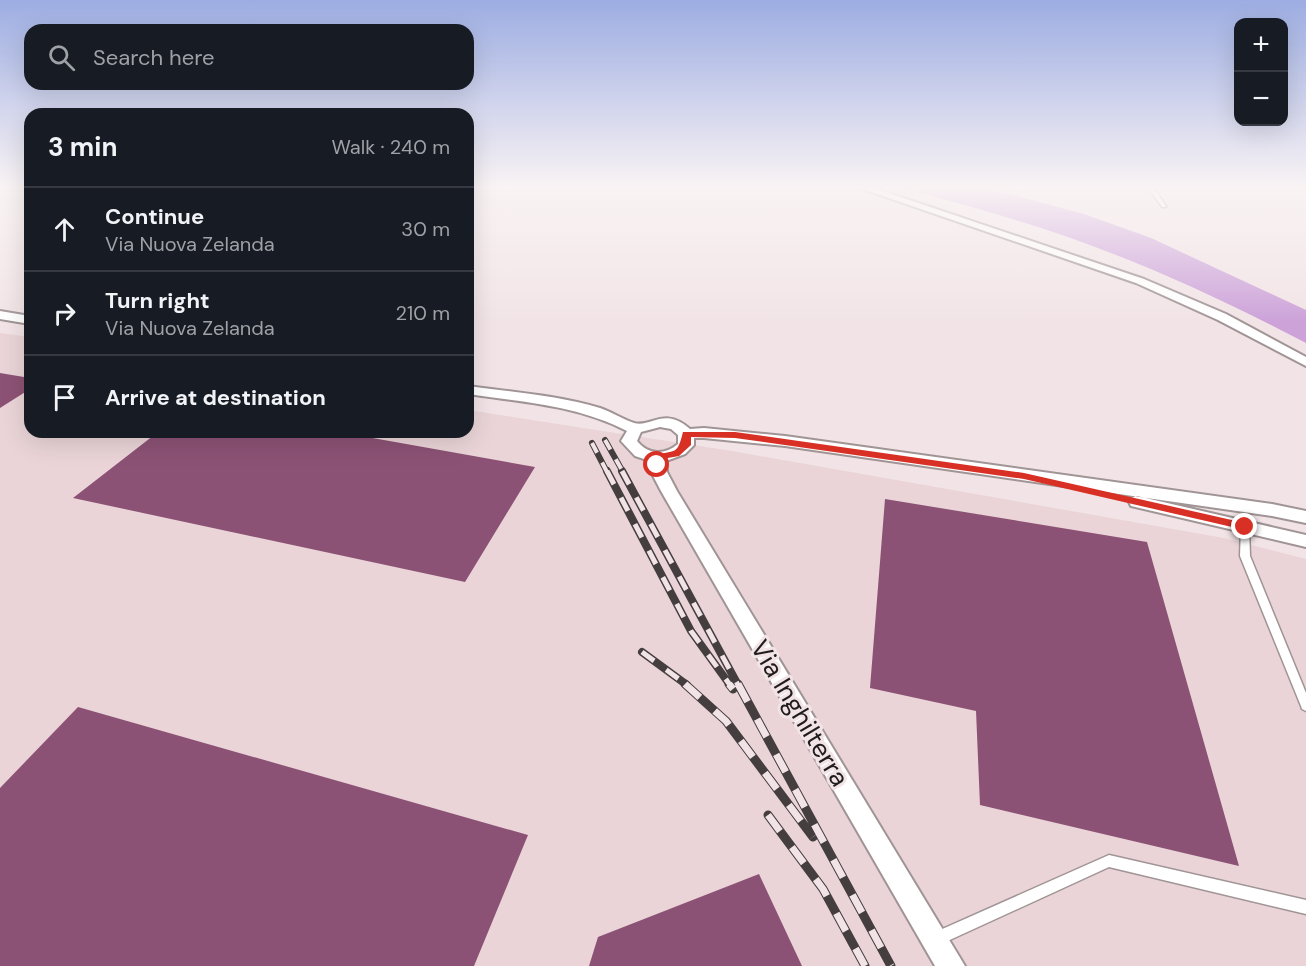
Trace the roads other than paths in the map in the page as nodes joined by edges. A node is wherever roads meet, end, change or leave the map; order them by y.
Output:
1 (995, 232) edge
2 (0, 315) edge
3 (24, 319) edge
4 (1306, 362) edge
5 (474, 391) edge
6 (635, 429) junction
7 (686, 434) junction
8 (657, 457) junction
9 (1024, 476) junction
10 (1306, 517) edge
11 (1245, 527) junction
12 (1306, 541) edge
13 (1306, 705) edge
14 (1306, 907) edge
15 (935, 940) junction
16 (951, 966) edge

1 - 4 street
2 - 3 street
5 - 6 street
6 - 7 street
6 - 8 street
7 - 8 street
7 - 9 street
8 - 15 street, Via Inghilterra
9 - 10 street
9 - 11 street
11 - 12 street
11 - 13 lane
14 - 15 lane
15 - 16 street, Via Inghilterra

